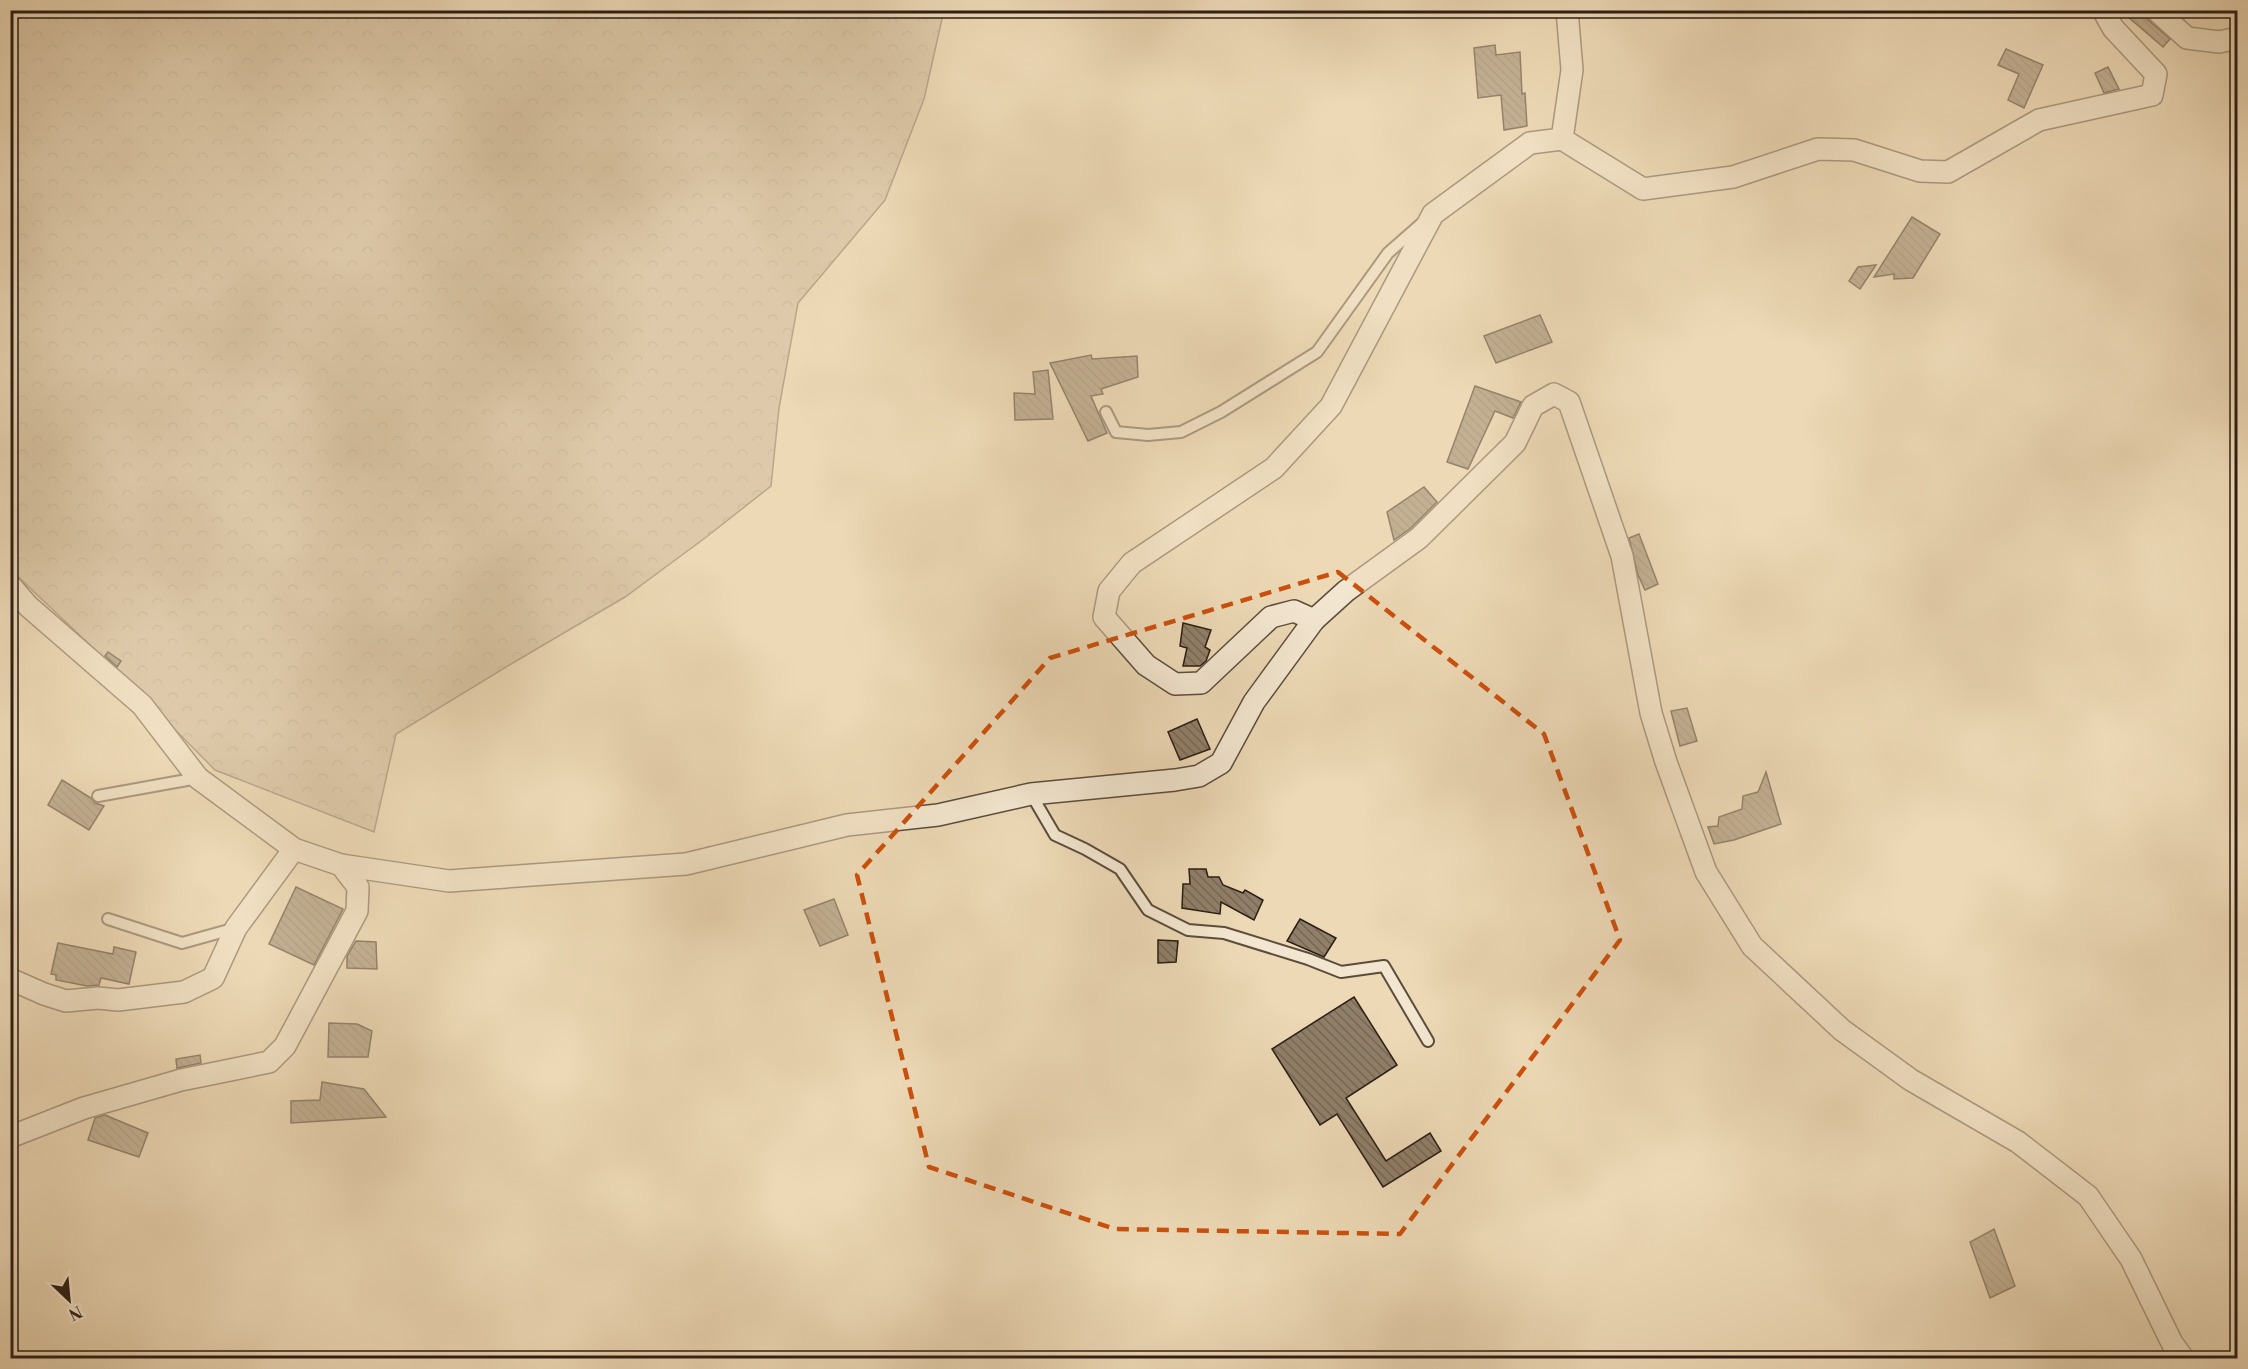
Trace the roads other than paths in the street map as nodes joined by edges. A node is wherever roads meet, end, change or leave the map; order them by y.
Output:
1 (1567, 10) edge
2 (2103, 10) edge
3 (2156, 10) edge
4 (2238, 38) edge
5 (1562, 140) junction
6 (1432, 214) junction
7 (1106, 412) dead end
8 (10, 585) edge
9 (1314, 620) junction
10 (198, 778) junction
11 (1031, 794) junction
12 (98, 796) dead end
13 (294, 849) junction
14 (341, 865) junction
15 (108, 919) dead end
16 (236, 928) junction
17 (10, 979) edge
18 (1428, 1041) dead end
19 (10, 1137) edge
20 (2182, 1359) edge

1 - 5 street
2 - 5 street
3 - 4 street
5 - 6 street
6 - 7 lane
6 - 9 street
8 - 10 street
9 - 11 street
9 - 20 street
10 - 12 lane
10 - 13 street
11 - 14 street
11 - 18 lane
13 - 14 street
13 - 16 street
14 - 19 street
15 - 16 lane
16 - 17 street

